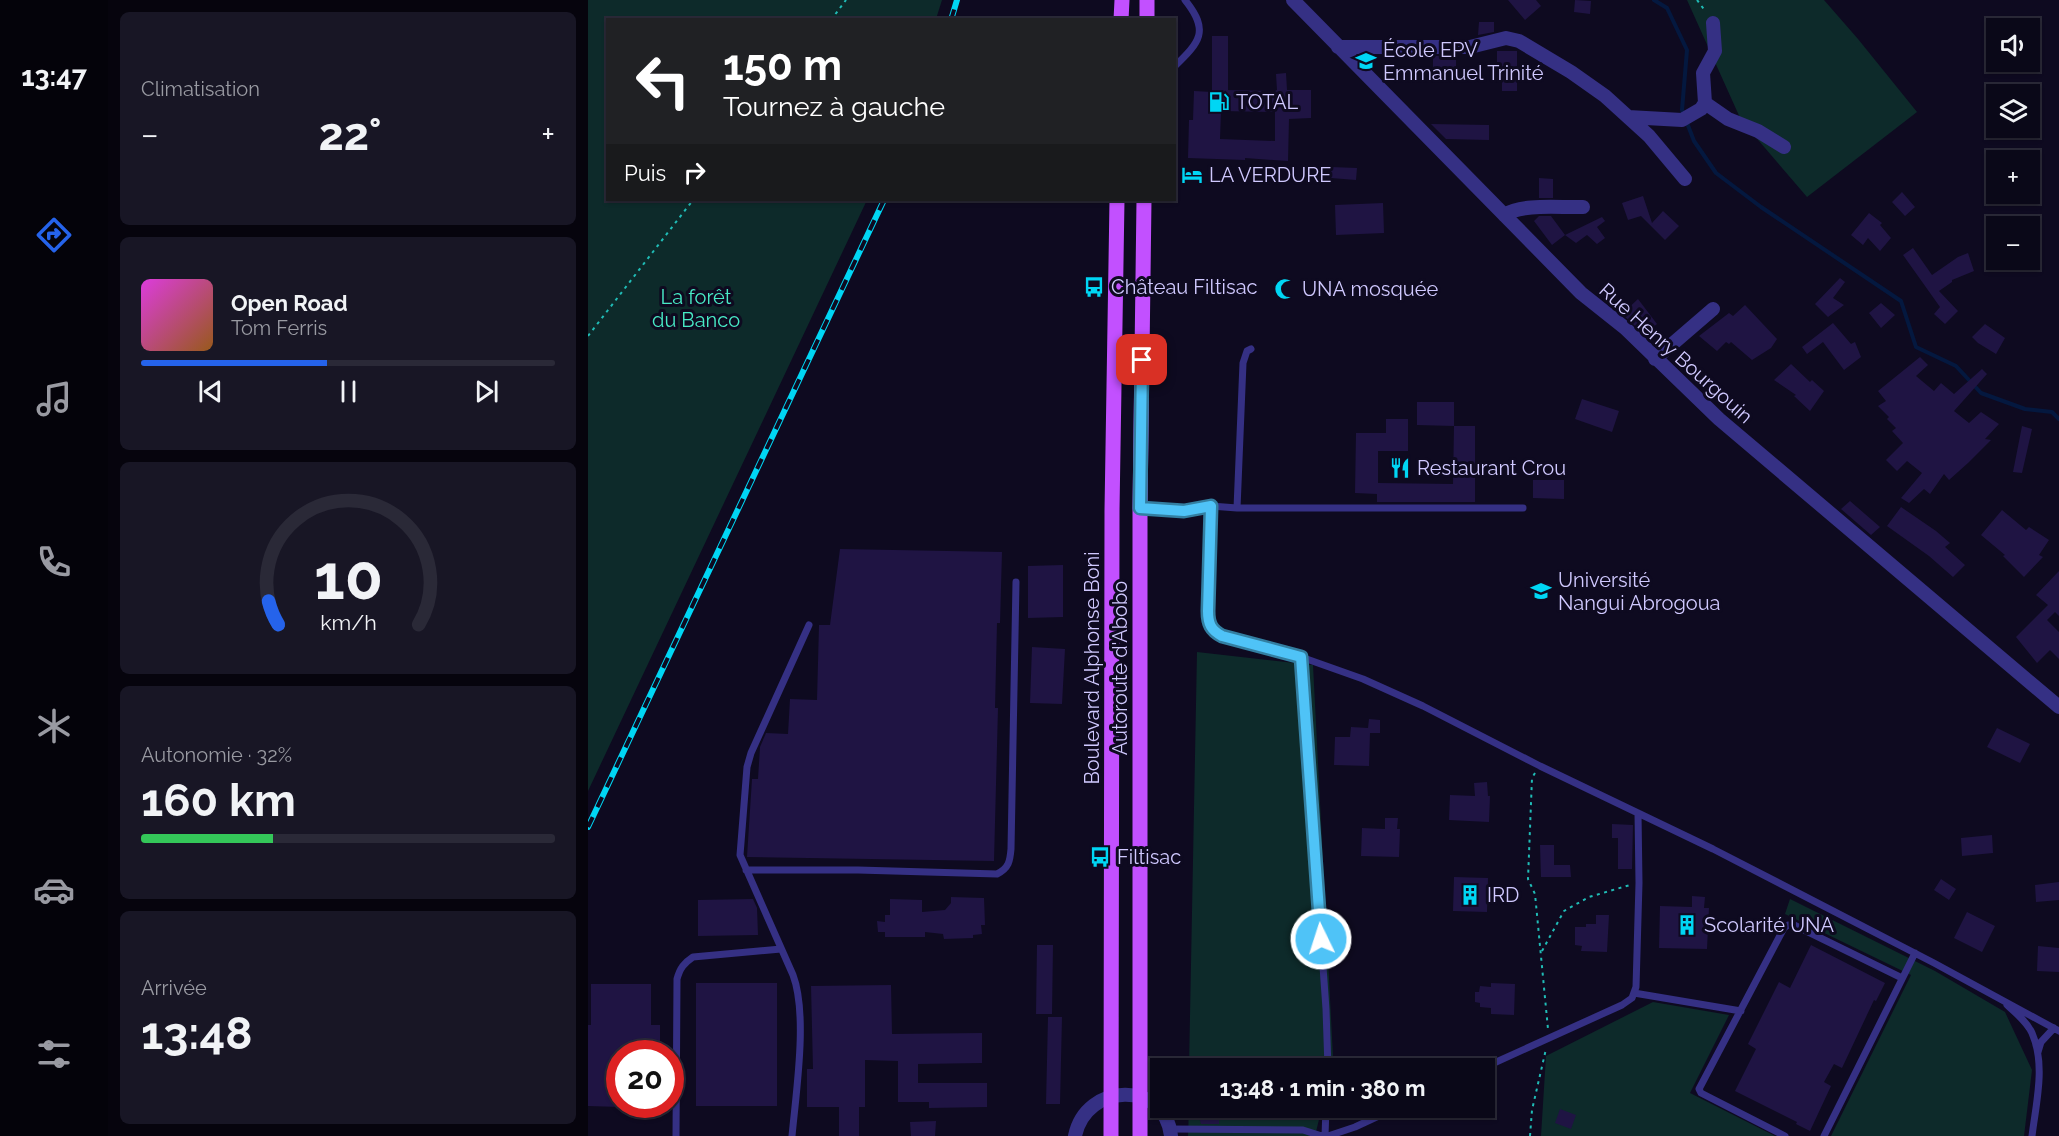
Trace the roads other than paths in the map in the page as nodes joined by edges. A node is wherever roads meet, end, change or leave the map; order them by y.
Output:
1 (1122, 0) edge
2 (1147, 0) edge
3 (1185, 0) edge
4 (1293, 0) edge
5 (1121, 18) edge
6 (1147, 18) edge
7 (1713, 23) road end
8 (1338, 47) junction
9 (1176, 65) edge
10 (1703, 106) junction
11 (1628, 117) junction
12 (1784, 147) dead end
13 (1685, 179) dead end
14 (1117, 201) edge
15 (1144, 201) edge
16 (1583, 207) dead end
17 (1504, 215) junction
18 (1713, 309) dead end
19 (1251, 350) dead end
20 (1655, 359) junction
21 (1211, 506) junction
22 (1140, 508) junction
23 (1237, 508) junction
24 (1523, 508) dead end
25 (1016, 582) dead end
26 (809, 625) dead end
27 (1301, 657) junction
28 (2059, 707) edge
29 (1638, 813) junction
30 (746, 870) junction
31 (781, 949) junction
32 (1915, 953) junction
33 (1902, 978) junction
34 (1634, 993) junction
35 (1999, 997) junction
36 (1741, 1011) junction
37 (2056, 1029) edge
38 (2038, 1054) junction
39 (1328, 1058) edge
40 (1495, 1063) edge
41 (1110, 1096) junction
42 (1141, 1097) junction
43 (1326, 1118) edge
44 (1374, 1118) edge
45 (1171, 1133) edge
46 (1072, 1135) edge
47 (676, 1136) edge
48 (792, 1136) edge
49 (1111, 1136) edge
50 (1140, 1136) edge
51 (1325, 1136) edge
52 (1785, 1136) edge
53 (1824, 1136) edge
54 (2032, 1136) edge

1 - 5 main road
2 - 6 main road
3 - 9 lane
4 - 8 street, Rue Henry Bourgouin
7 - 10 street
8 - 11 street
8 - 17 street, Rue Henry Bourgouin
10 - 11 street
10 - 12 street
11 - 13 street
14 - 41 main road, Boulevard Alphonse Boni
15 - 22 main road, Autoroute d'Abobo
16 - 17 street
17 - 20 street, Rue Henry Bourgouin
18 - 20 street
19 - 23 lane
20 - 28 street, Rue Henry Bourgouin
21 - 22 lane
21 - 23 lane
21 - 27 lane
22 - 42 main road, Autoroute d'Abobo
23 - 24 lane
25 - 30 lane
26 - 30 lane
27 - 29 lane
27 - 39 lane
29 - 32 lane
29 - 34 lane
30 - 31 lane
31 - 47 lane
31 - 48 lane
32 - 33 lane
32 - 35 lane
33 - 36 lane
33 - 53 lane
34 - 36 lane
34 - 40 lane
35 - 37 lane
35 - 38 lane
36 - 52 lane
37 - 38 lane
38 - 54 lane
41 - 42 street
41 - 46 street
41 - 49 main road, Boulevard Alphonse Boni
42 - 45 street
42 - 50 main road, Autoroute d'Abobo
43 - 51 lane
44 - 51 lane
45 - 51 lane

